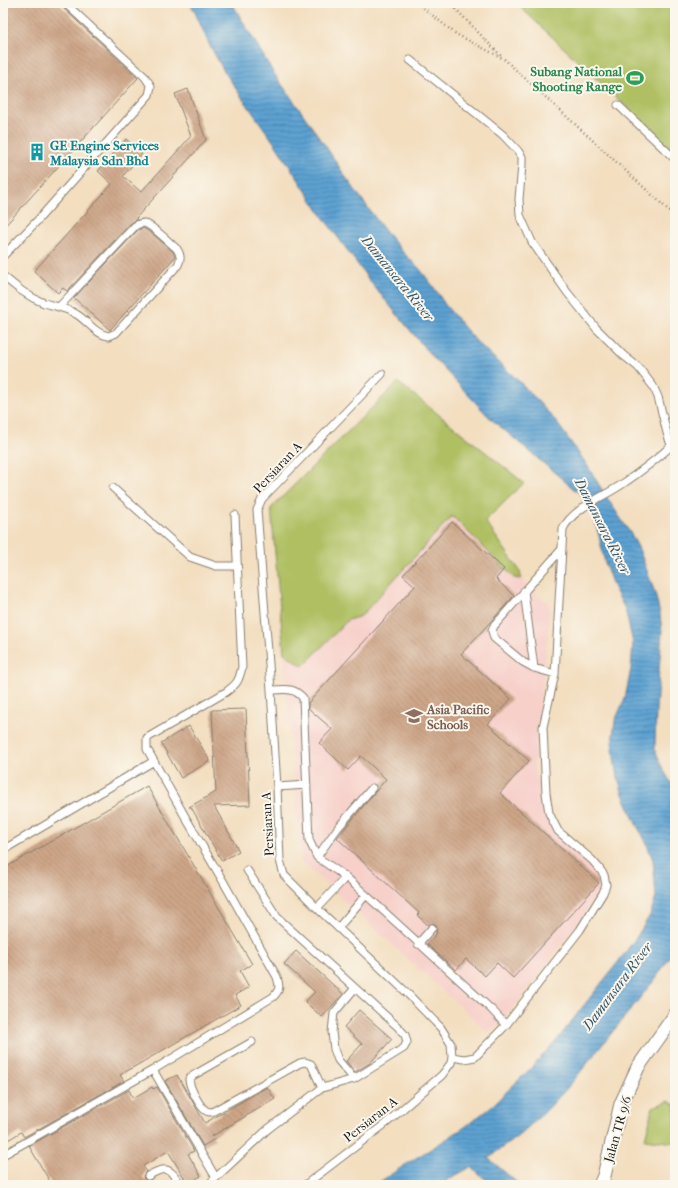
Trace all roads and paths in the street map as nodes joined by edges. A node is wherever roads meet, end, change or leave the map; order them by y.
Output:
1 (65, 3) edge
2 (417, 3) edge
3 (450, 3) edge
4 (410, 60) dead end
5 (504, 60) junction
6 (618, 105) dead end
7 (675, 159) edge
8 (675, 216) edge
9 (3, 256) edge
10 (3, 276) edge
11 (59, 307) junction
12 (382, 374) dead end
13 (673, 444) edge
14 (113, 488) dead end
15 (235, 515) dead end
16 (561, 550) junction
17 (237, 566) junction
18 (524, 591) junction
19 (534, 668) junction
20 (555, 674) junction
21 (271, 690) junction
22 (154, 761) junction
23 (307, 784) junction
24 (277, 786) junction
25 (372, 788) dead end
26 (3, 850) edge
27 (317, 857) junction
28 (247, 870) dead end
29 (346, 877) junction
30 (366, 895) junction
31 (317, 908) junction
32 (338, 928) junction
33 (432, 928) dead end
34 (418, 944) junction
35 (355, 988) junction
36 (675, 1015) edge
37 (506, 1025) junction
38 (252, 1042) dead end
39 (452, 1057) junction
40 (153, 1070) junction
41 (354, 1079) junction
42 (322, 1088) junction
43 (3, 1155) edge
44 (148, 1176) dead end
45 (216, 1178) junction
46 (180, 1185) edge
47 (208, 1185) edge
48 (305, 1185) edge
49 (600, 1185) edge

1 - 9 lane
2 - 5 path
3 - 5 path
4 - 13 lane
5 - 8 path
6 - 7 lane
10 - 11 lane
11 - 11 lane
12 - 21 lane, Persiaran A
13 - 16 lane
14 - 17 lane
15 - 17 lane
16 - 18 lane
16 - 20 lane
17 - 22 lane
18 - 19 lane
18 - 19 lane
19 - 20 lane
20 - 37 lane
21 - 23 lane
21 - 24 lane, Persiaran A
22 - 26 lane
22 - 40 lane
23 - 24 lane
23 - 27 lane
24 - 31 lane, Persiaran A
25 - 27 lane
27 - 29 lane
28 - 35 lane
29 - 30 lane
29 - 31 lane
30 - 32 lane
30 - 34 lane
31 - 32 lane, Persiaran A
32 - 39 lane, Persiaran A
33 - 34 lane
34 - 37 lane
35 - 41 lane
35 - 41 lane
36 - 49 street, Jalan TR 9/6
37 - 39 lane
38 - 42 lane
39 - 48 lane, Persiaran A
40 - 43 lane
40 - 45 lane
41 - 42 lane
42 - 45 lane
44 - 46 lane
45 - 47 lane

